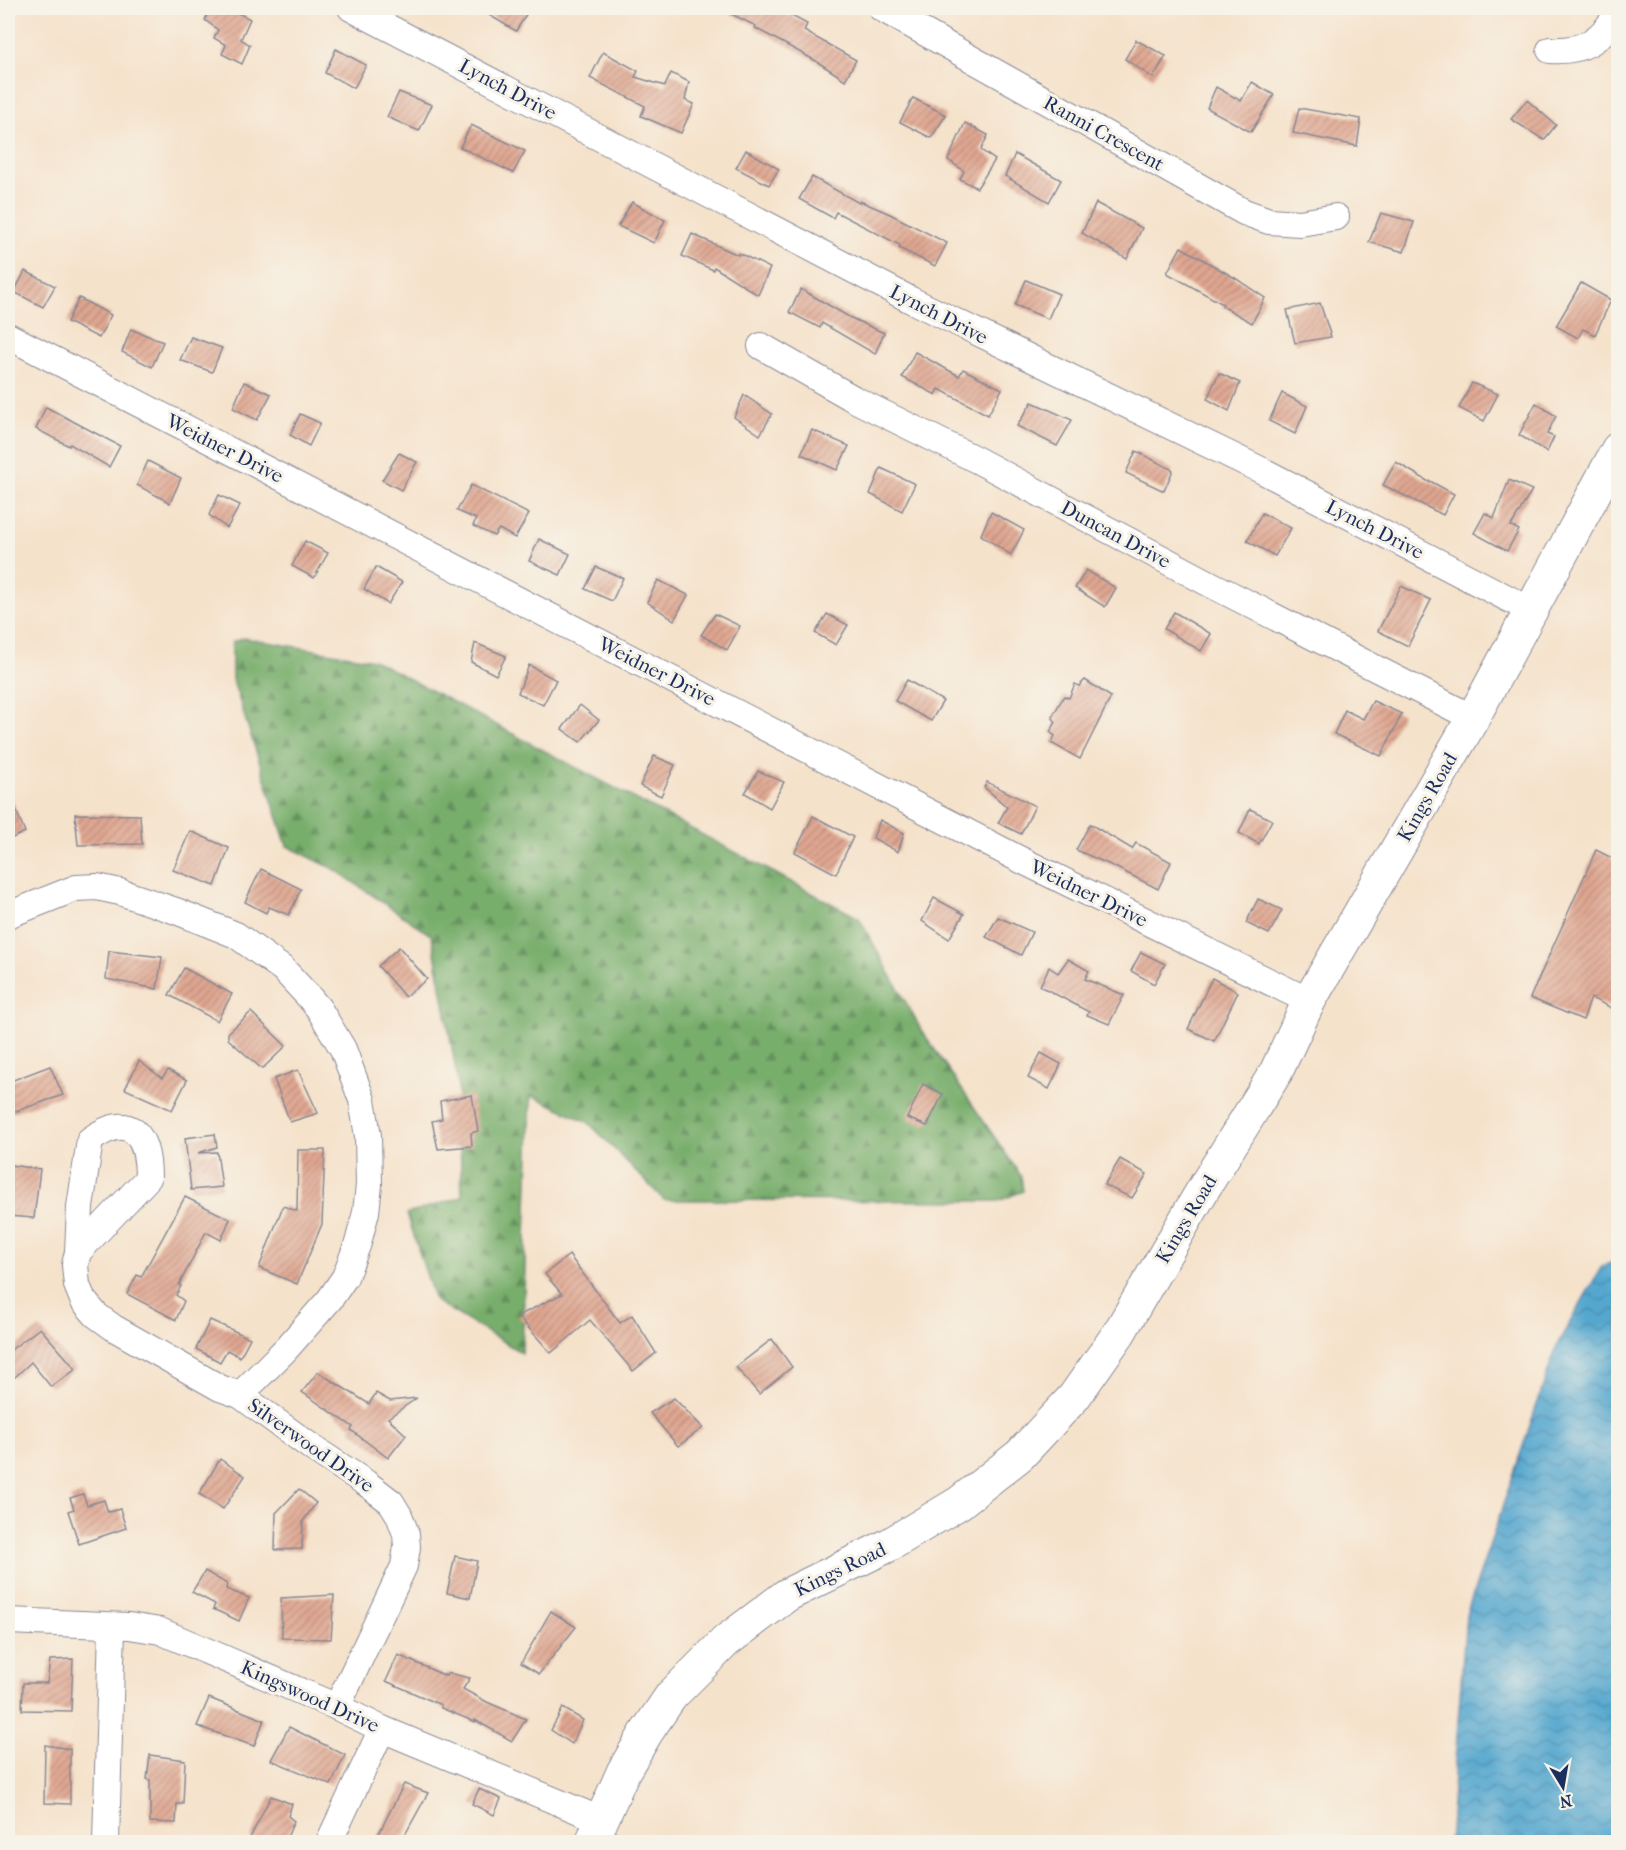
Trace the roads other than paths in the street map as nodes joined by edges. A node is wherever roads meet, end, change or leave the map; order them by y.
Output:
1 (351, 8) edge
2 (881, 8) edge
3 (1618, 13) edge
4 (1550, 51) dead end
5 (1336, 217) dead end
6 (8, 336) edge
7 (761, 346) dead end
8 (1618, 449) edge
9 (1532, 611) junction
10 (1473, 718) junction
11 (8, 915) edge
12 (1309, 1001) junction
13 (78, 1252) dead end
14 (240, 1395) junction
15 (8, 1621) edge
16 (112, 1627) junction
17 (337, 1707) junction
18 (382, 1729) junction
19 (596, 1831) edge
20 (106, 1842) edge
21 (329, 1842) edge

1 - 9 street, Lynch Drive
2 - 5 street, Ranni Crescent
3 - 4 street
6 - 12 street, Weidner Drive
7 - 10 street, Duncan Drive
8 - 9 main road, Kings Road
9 - 10 main road, Kings Road
10 - 12 main road, Kings Road
11 - 14 street
12 - 19 main road, Kings Road
13 - 14 street, Silverwood Drive
14 - 17 street, Silverwood Drive
15 - 16 street, Kingswood Drive
16 - 17 street, Kingswood Drive
16 - 20 street
17 - 18 street, Kingswood Drive
18 - 19 street, Kingswood Drive
18 - 21 street

